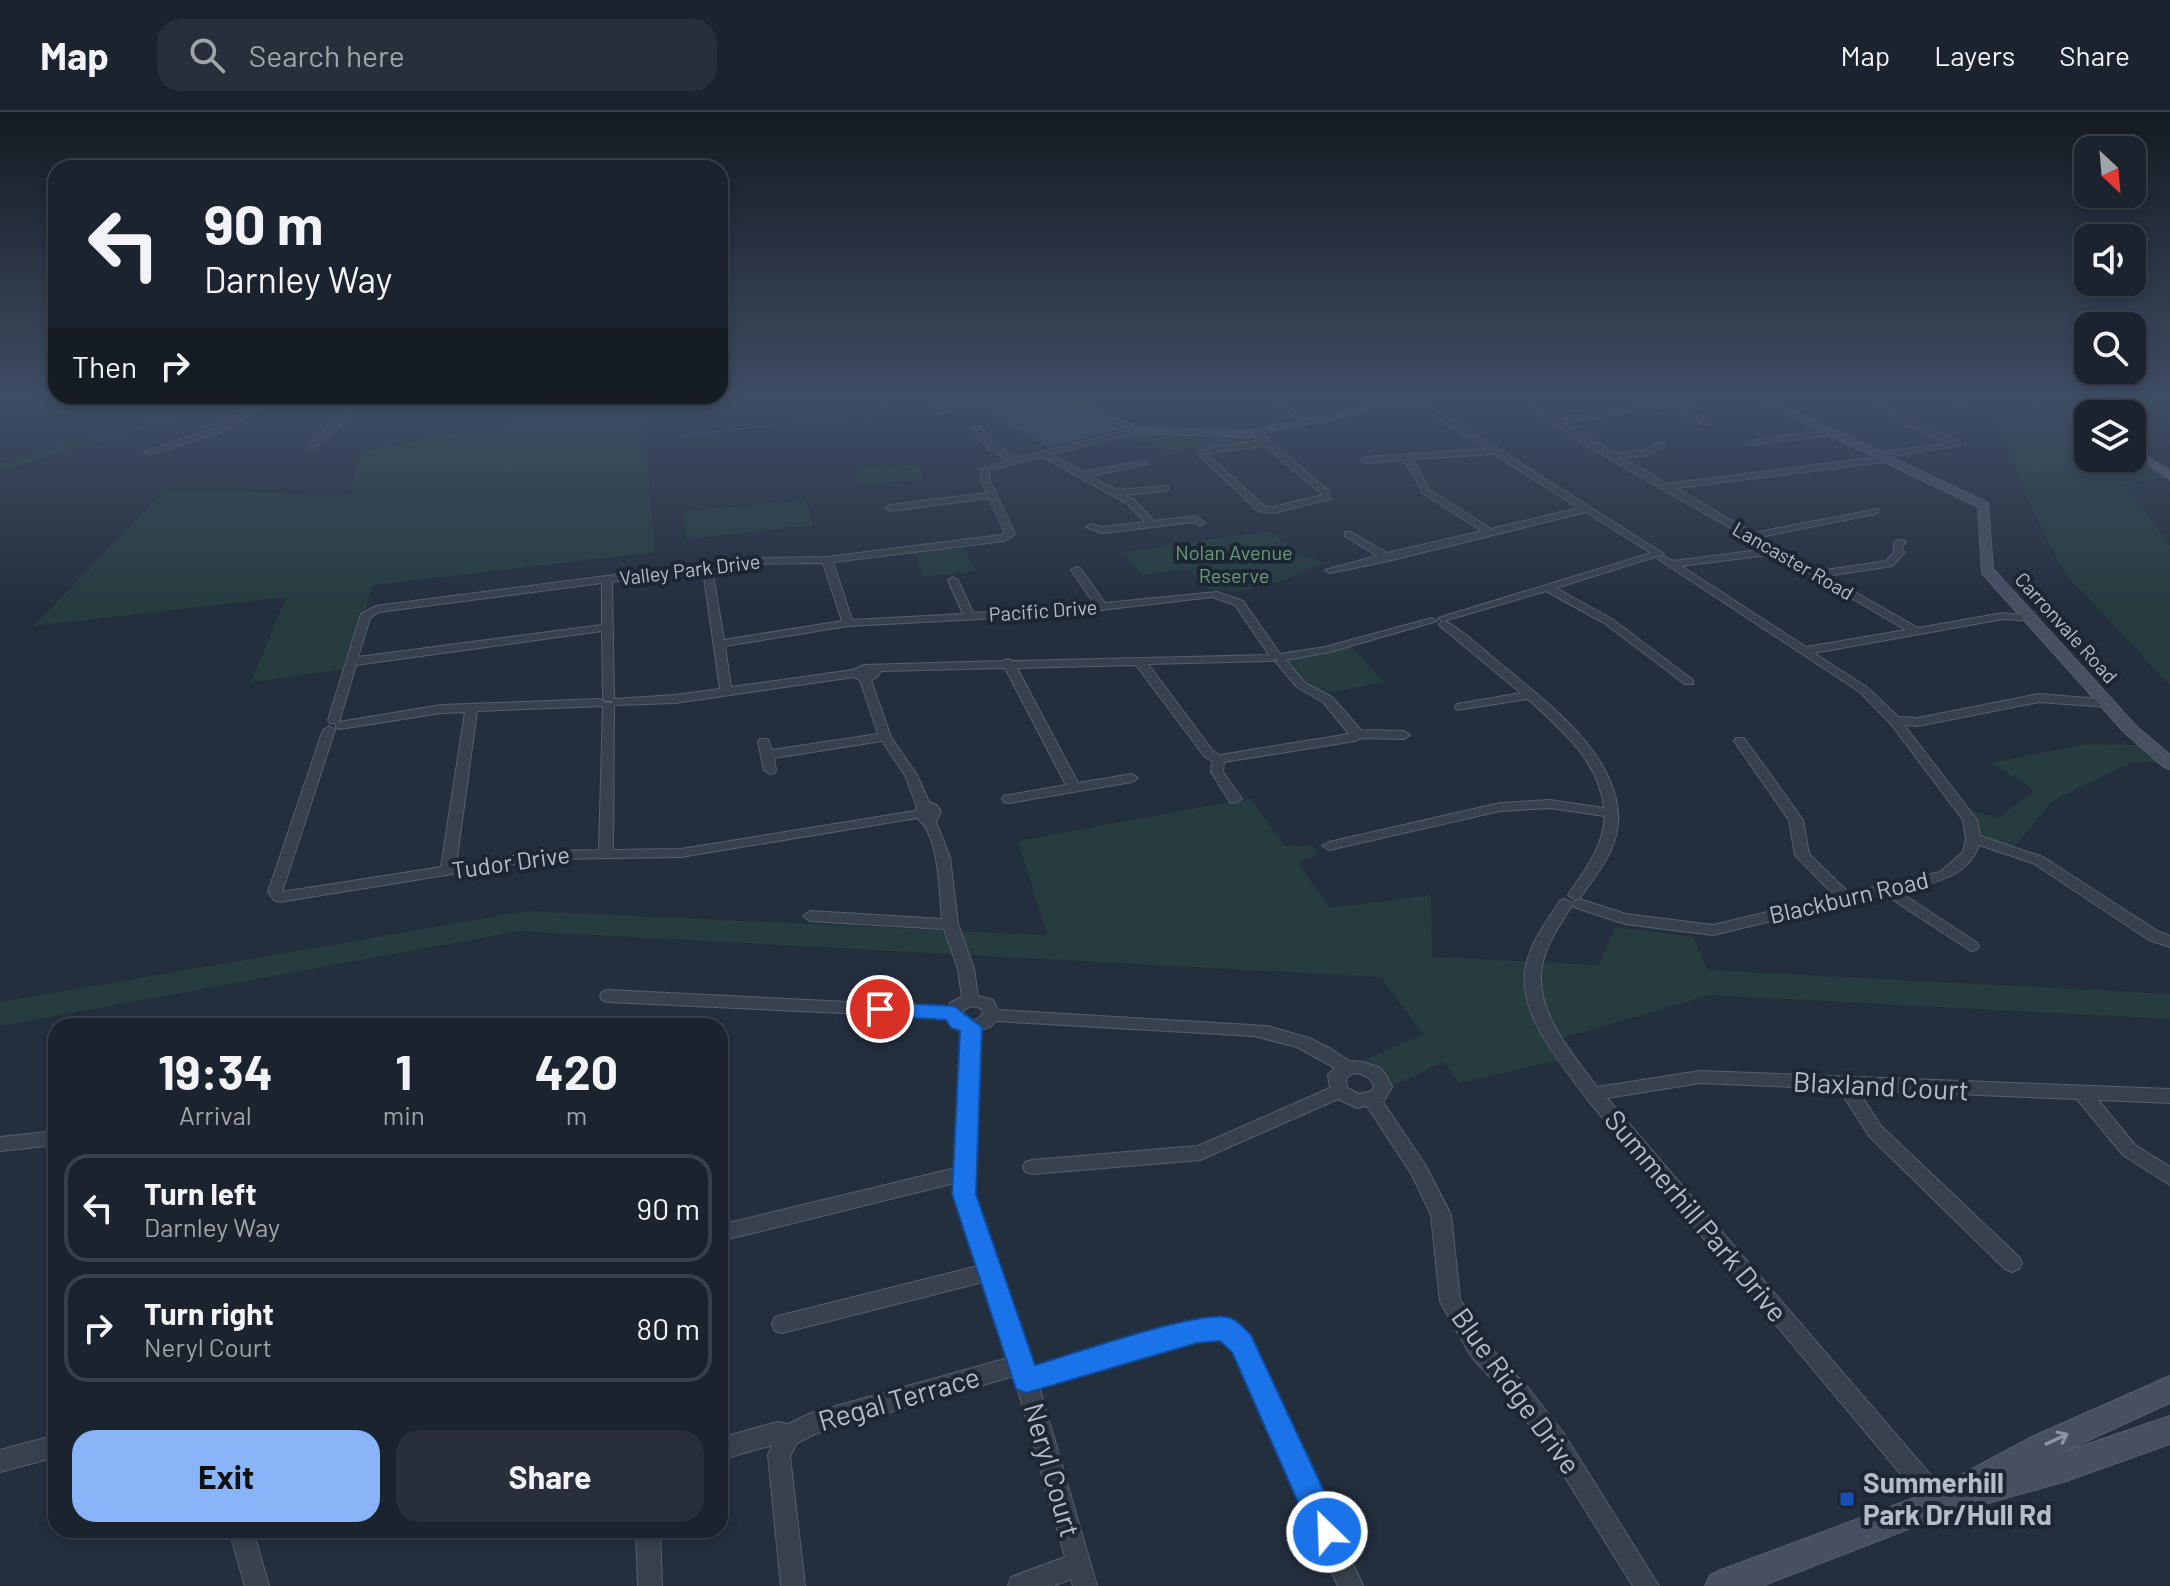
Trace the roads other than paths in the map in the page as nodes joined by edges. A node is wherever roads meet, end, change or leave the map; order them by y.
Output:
1 (992, 468) edge
2 (1070, 468) edge
3 (1117, 468) edge
4 (1217, 468) edge
5 (1296, 468) edge
6 (1414, 468) edge
7 (1522, 468) edge
8 (1631, 468) edge
9 (1803, 468) edge
10 (1904, 468) edge
11 (1083, 475) junction
12 (1665, 487) junction
13 (1165, 488) dead end
14 (1115, 493) junction
15 (993, 495) junction
16 (890, 508) dead end
17 (1586, 509) junction
18 (1875, 511) dead end
19 (1200, 523) dead end
20 (1152, 524) junction
21 (1091, 527) dead end
22 (1490, 532) junction
23 (1348, 534) dead end
24 (1750, 536) junction
25 (1901, 542) dead end
26 (1775, 551) junction
27 (1388, 558) junction
28 (1661, 558) junction
29 (827, 560) junction
30 (707, 566) junction
31 (1076, 570) dead end
32 (1330, 570) dead end
33 (1817, 574) junction
34 (607, 579) junction
35 (953, 580) dead end
36 (1547, 587) junction
37 (1102, 607) junction
38 (368, 612) joint
39 (969, 616) junction
40 (2031, 618) junction
41 (1440, 621) junction
42 (848, 623) junction
43 (608, 627) junction
44 (1916, 631) junction
45 (717, 644) junction
46 (1805, 651) junction
47 (1277, 657) junction
48 (350, 662) junction
49 (1008, 662) junction
50 (1140, 662) junction
51 (865, 674) junction
52 (1689, 682) dead end
53 (726, 692) junction
54 (1530, 695) junction
55 (609, 702) junction
56 (2107, 703) junction
57 (472, 707) junction
58 (1461, 707) dead end
59 (1895, 721) junction
60 (334, 725) junction
61 (1357, 734) junction
62 (1404, 735) dead end
63 (885, 737) junction
64 (1740, 741) dead end
65 (1218, 759) junction
66 (2170, 764) edge
67 (770, 770) dead end
68 (1132, 778) dead end
69 (1074, 788) junction
70 (1009, 799) dead end
71 (1235, 799) dead end
72 (1611, 813) junction
73 (924, 814) junction
74 (1975, 839) junction
75 (1329, 846) dead end
76 (606, 854) junction
77 (448, 871) junction
78 (1886, 889) junction
79 (1846, 899) junction
80 (1573, 901) junction
81 (810, 916) dead end
82 (950, 924) junction
83 (2170, 942) edge
84 (1971, 946) dead end
85 (608, 996) dead end
86 (970, 1000) junction
87 (954, 1013) junction
88 (992, 1015) junction
89 (971, 1027) junction
90 (1346, 1068) junction
91 (1846, 1086) junction
92 (1339, 1091) junction
93 (1593, 1094) junction
94 (2084, 1095) junction
95 (2170, 1096) edge
96 (1372, 1100) junction
97 (48, 1139) edge
98 (0, 1144) edge
99 (1032, 1167) dead end
100 (965, 1173) junction
101 (2170, 1177) edge
102 (728, 1231) edge
103 (2012, 1263) dead end
104 (988, 1272) junction
105 (782, 1324) dead end
106 (1024, 1372) junction
107 (2170, 1389) edge
108 (2170, 1430) edge
109 (789, 1435) junction
110 (728, 1447) edge
111 (48, 1448) edge
112 (0, 1461) edge
113 (1939, 1502) junction
114 (243, 1538) edge
115 (648, 1538) edge
116 (1082, 1575) edge
117 (257, 1586) edge
118 (650, 1586) edge
119 (793, 1586) edge
120 (1020, 1586) edge
121 (1351, 1586) edge
122 (1647, 1586) edge
123 (1721, 1586) edge

1 - 15 street
2 - 11 street
3 - 11 street
4 - 5 street
6 - 22 street
7 - 17 street
8 - 12 street, Lancaster Road
9 - 12 street
10 - 40 street, Carronvale Road
11 - 14 street
12 - 24 street, Lancaster Road
13 - 14 street
14 - 20 street
15 - 16 street
15 - 29 street, Valley Park Drive
17 - 22 street
17 - 28 street
18 - 24 street
19 - 20 street
20 - 21 street
22 - 27 street
23 - 27 street
24 - 26 street, Lancaster Road
25 - 33 street
26 - 28 street
26 - 33 street, Lancaster Road
27 - 32 street
28 - 36 street
28 - 46 street
29 - 30 street, Valley Park Drive
29 - 42 street
30 - 34 street, Valley Park Drive
30 - 45 street
31 - 37 street
33 - 44 street, Lancaster Road
34 - 38 street, Valley Park Drive
34 - 43 street
35 - 39 street
36 - 41 street
36 - 52 street
37 - 39 street, Pacific Drive
37 - 47 street, Pacific Drive
38 - 48 street, Tudor Drive
39 - 42 street, Pacific Drive
40 - 44 street
40 - 56 street, Carronvale Road
41 - 47 street
41 - 54 street, Summerhill Park Drive
42 - 45 street, Pacific Drive
43 - 48 street
43 - 55 street
44 - 46 street
45 - 53 street
46 - 59 street
47 - 50 street
47 - 61 street, Pacific Drive
48 - 60 street, Tudor Drive
49 - 50 street
49 - 51 street
49 - 69 street
50 - 65 street
51 - 53 street
51 - 63 street
53 - 55 street
54 - 58 street
54 - 72 street, Summerhill Park Drive
55 - 57 street
55 - 76 street
56 - 59 street
56 - 66 street, Carronvale Road
57 - 60 street
57 - 77 street
59 - 74 street
60 - 77 street, Tudor Drive
61 - 62 street
61 - 65 street
63 - 67 street
63 - 73 street
64 - 79 street
65 - 71 street
68 - 69 street
69 - 70 street
72 - 75 street
72 - 80 street, Summerhill Park Drive
73 - 76 street, Tudor Drive
73 - 82 street
74 - 78 street, Blackburn Road
74 - 83 street
76 - 77 street, Tudor Drive
78 - 79 street, Blackburn Road
78 - 84 street
79 - 80 street, Blackburn Road
80 - 93 street, Summerhill Park Drive
81 - 82 street
82 - 86 street
85 - 87 street
86 - 87 street
86 - 88 street
87 - 89 street
88 - 89 street
88 - 90 street
89 - 100 street, Neryl Court
90 - 92 street
90 - 96 street
91 - 93 street, Blaxland Court
91 - 94 street, Blaxland Court
91 - 103 street
92 - 96 street
92 - 99 street
93 - 113 street, Summerhill Park Drive
94 - 95 street, Blaxland Court
94 - 101 street
96 - 122 street, Blue Ridge Drive
97 - 98 street
100 - 102 street
100 - 104 street, Neryl Court
104 - 105 street
104 - 106 street, Neryl Court
106 - 109 street, Regal Terrace
106 - 116 street, Neryl Court
106 - 121 street, Regal Terrace
113 -> 107 street
108 - 113 street
109 - 110 street
109 - 119 street, Regal Terrace
111 - 112 street
113 - 123 street
114 - 117 street
115 - 118 street
116 - 120 street

